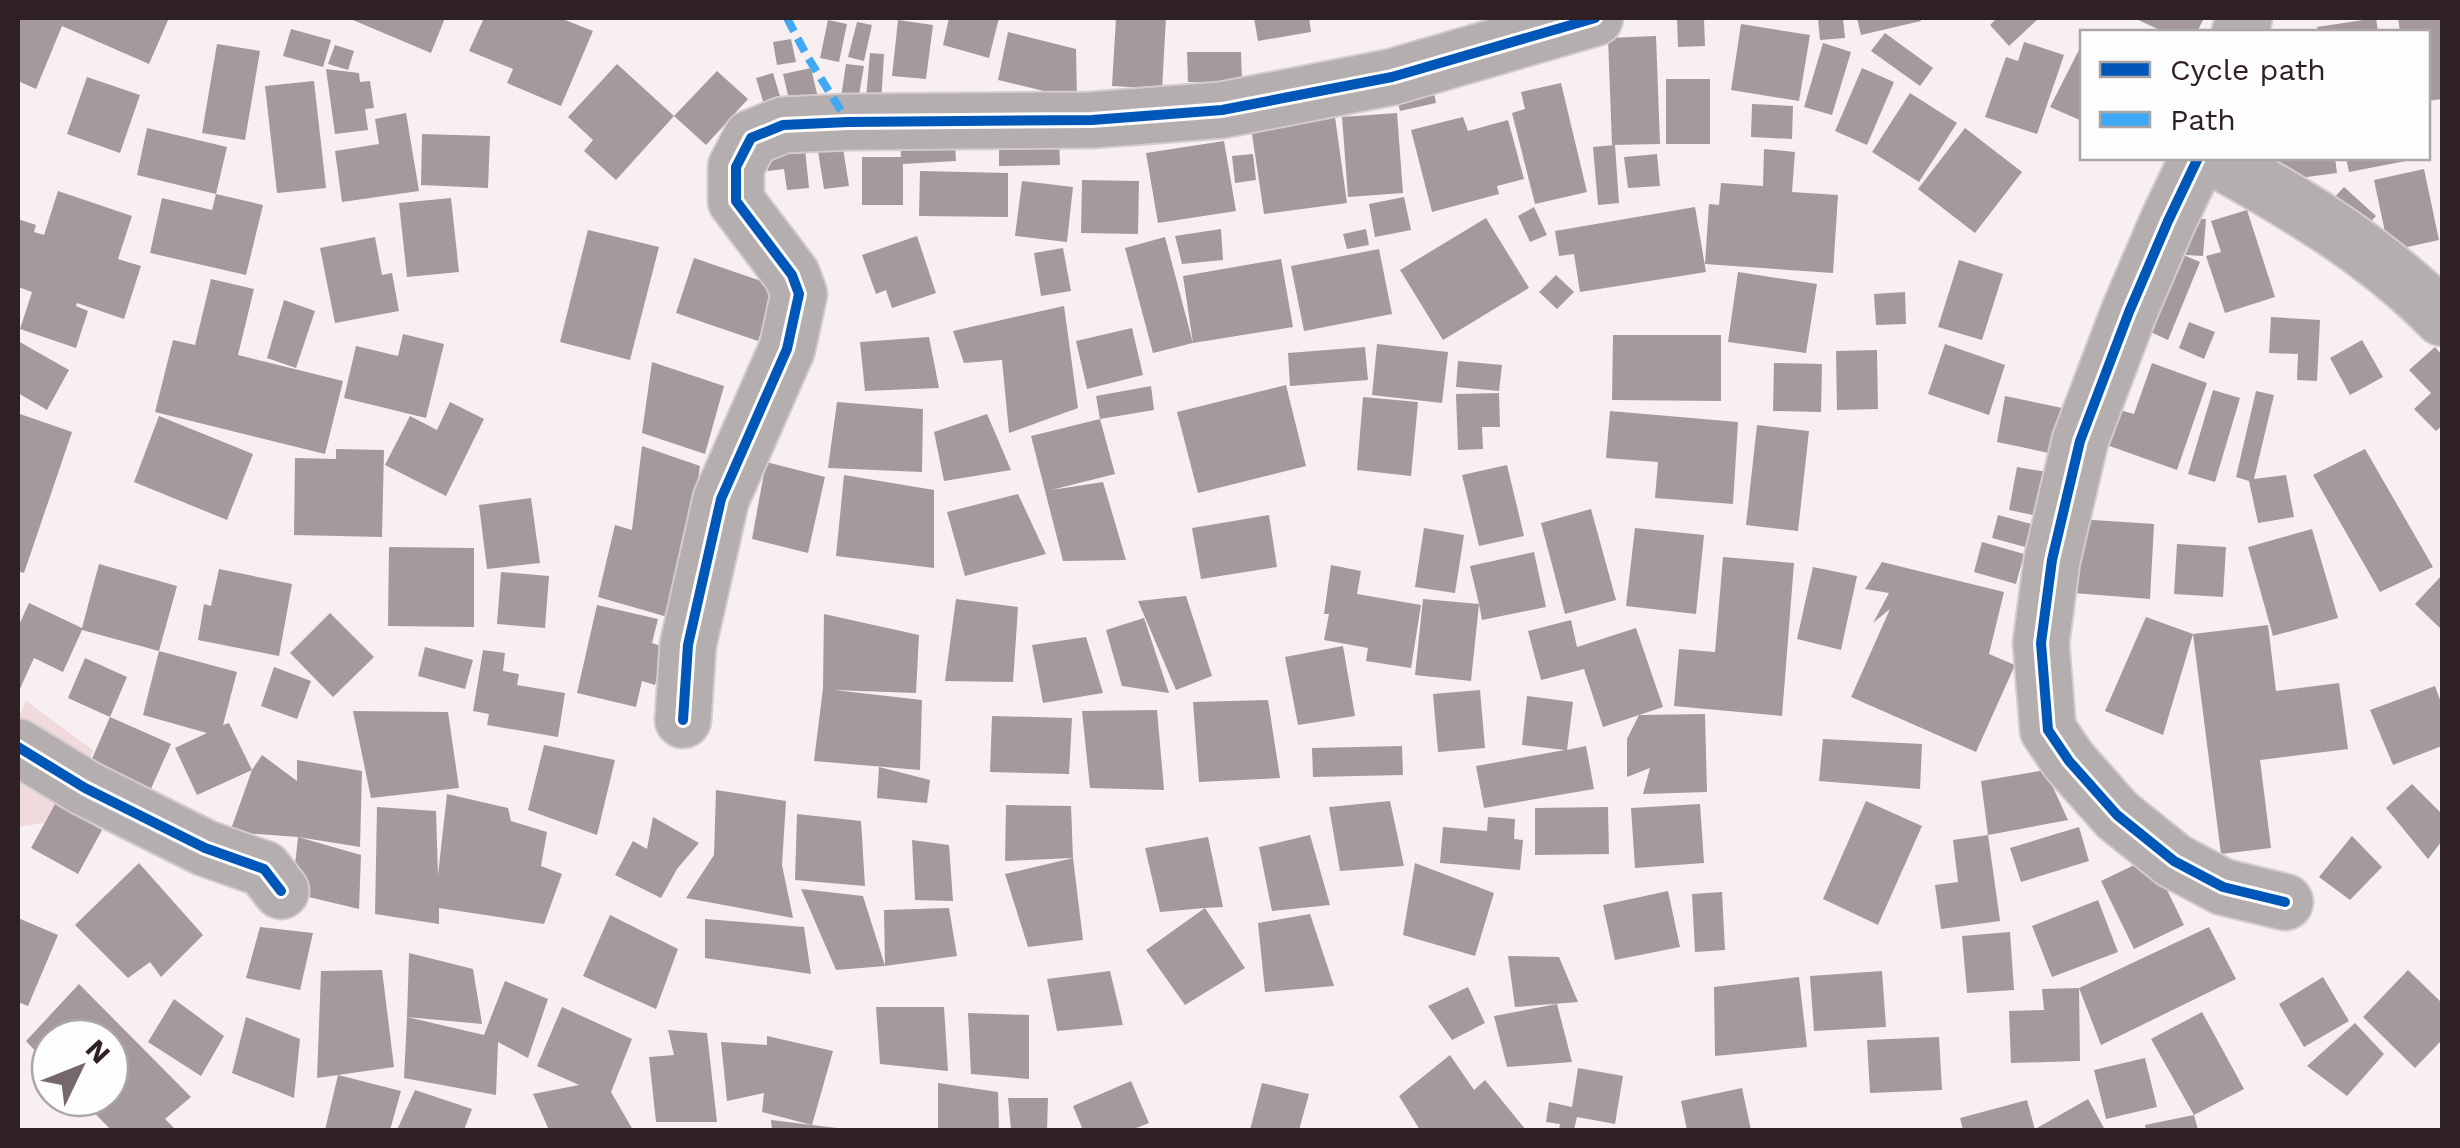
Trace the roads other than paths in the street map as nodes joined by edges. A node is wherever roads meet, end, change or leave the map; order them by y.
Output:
1 (1596, 18) edge
2 (2197, 160) edge
3 (2218, 160) edge
4 (2442, 318) edge
5 (683, 720) dead end
6 (18, 746) edge
7 (280, 891) dead end
8 (2284, 902) dead end

1 - 5 street
2 - 8 street
3 - 4 street
6 - 7 street

